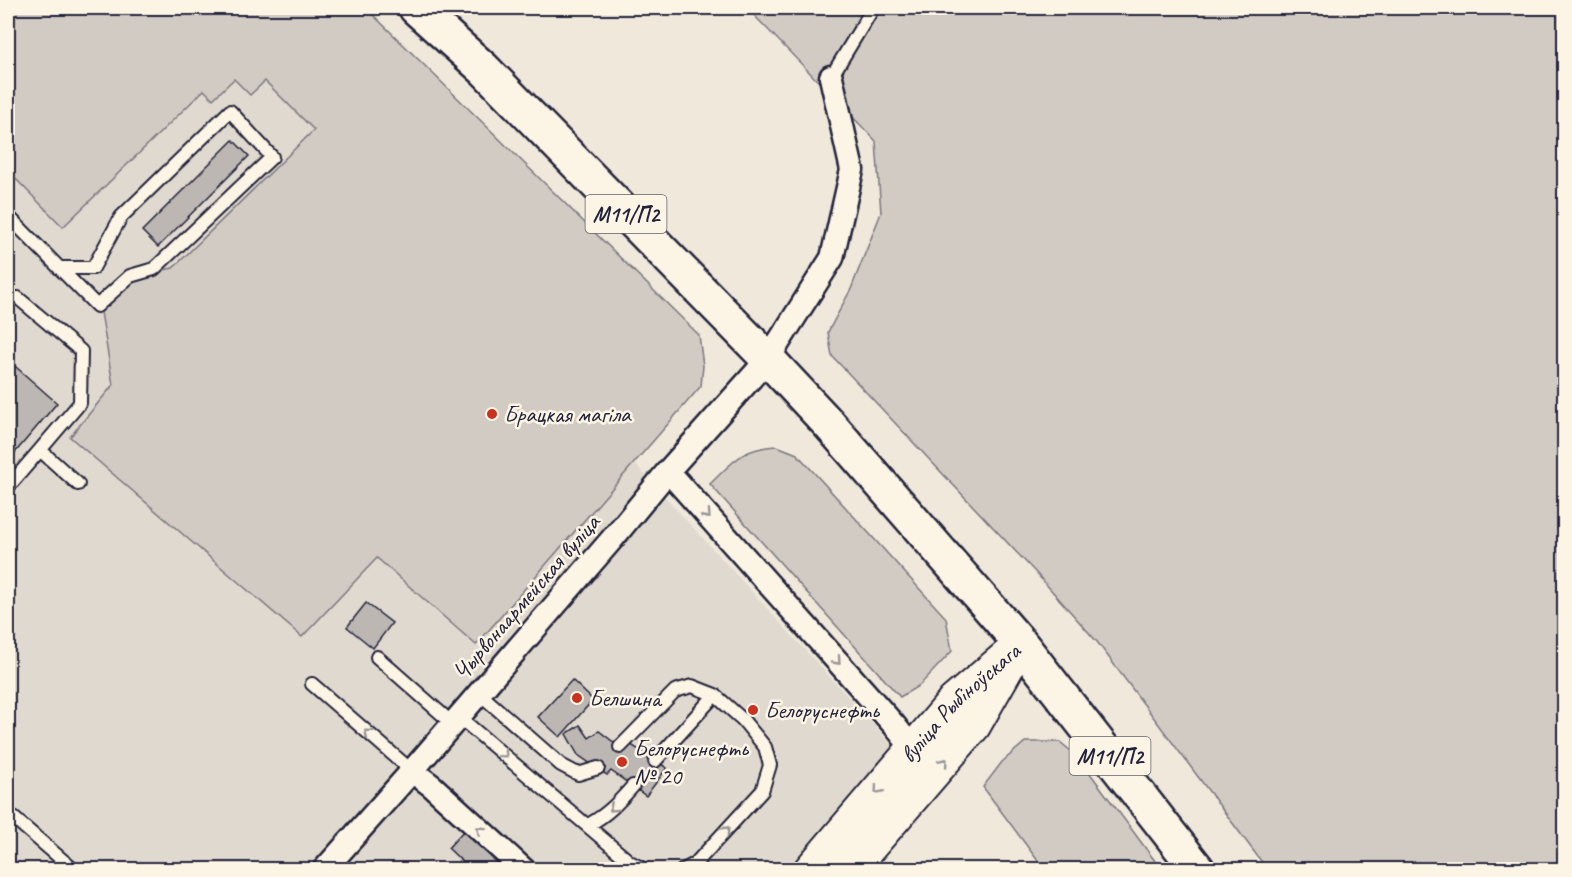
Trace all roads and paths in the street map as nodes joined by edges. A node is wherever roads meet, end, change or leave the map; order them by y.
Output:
1 (416, 8) edge
2 (873, 8) edge
3 (831, 77) joint
4 (8, 216) edge
5 (59, 268) junction
6 (18, 298) dead end
7 (768, 359) junction
8 (40, 450) junction
9 (668, 471) junction
10 (78, 484) dead end
11 (8, 487) edge
12 (1021, 644) junction
13 (377, 657) dead end
14 (312, 684) dead end
15 (479, 693) junction
16 (716, 695) junction
17 (456, 720) junction
18 (620, 747) dead end
19 (913, 749) junction
20 (655, 761) dead end
21 (598, 768) dead end
22 (412, 771) junction
23 (633, 786) dead end
24 (8, 813) edge
25 (588, 825) junction
26 (862, 863) edge
27 (74, 870) edge
28 (324, 870) edge
29 (524, 870) edge
30 (645, 870) edge
31 (683, 870) edge
32 (810, 870) edge
33 (1198, 870) edge

1 - 7 highway, М11/П2
2 - 3 lane
3 - 7 street, Чырвонаармейская вуліца
4 - 5 lane
5 - 5 lane
6 - 8 lane
7 - 9 street, Чырвонаармейская вуліца
7 - 12 highway, М11/П2
8 - 10 lane
8 - 11 lane
9 - 15 street, Чырвонаармейская вуліца
9 -> 19 street
12 - 19 main road, вуліца Рыбіноўскага
26 -> 12 main road, вуліца Рыбіноўскага
12 - 33 highway, М11/П2
13 - 17 lane
22 -> 14 lane
15 - 17 street, Чырвонаармейская вуліца
15 - 21 lane
16 - 18 lane
16 - 20 lane
31 -> 16 lane
17 - 22 street, Чырвонаармейская вуліца
17 -> 25 lane
19 -> 32 main road, вуліца Рыбіноўскага
22 - 28 street, Чырвонаармейская вуліца
29 -> 22 street
23 -> 25 lane
24 - 27 lane
25 - 30 lane

